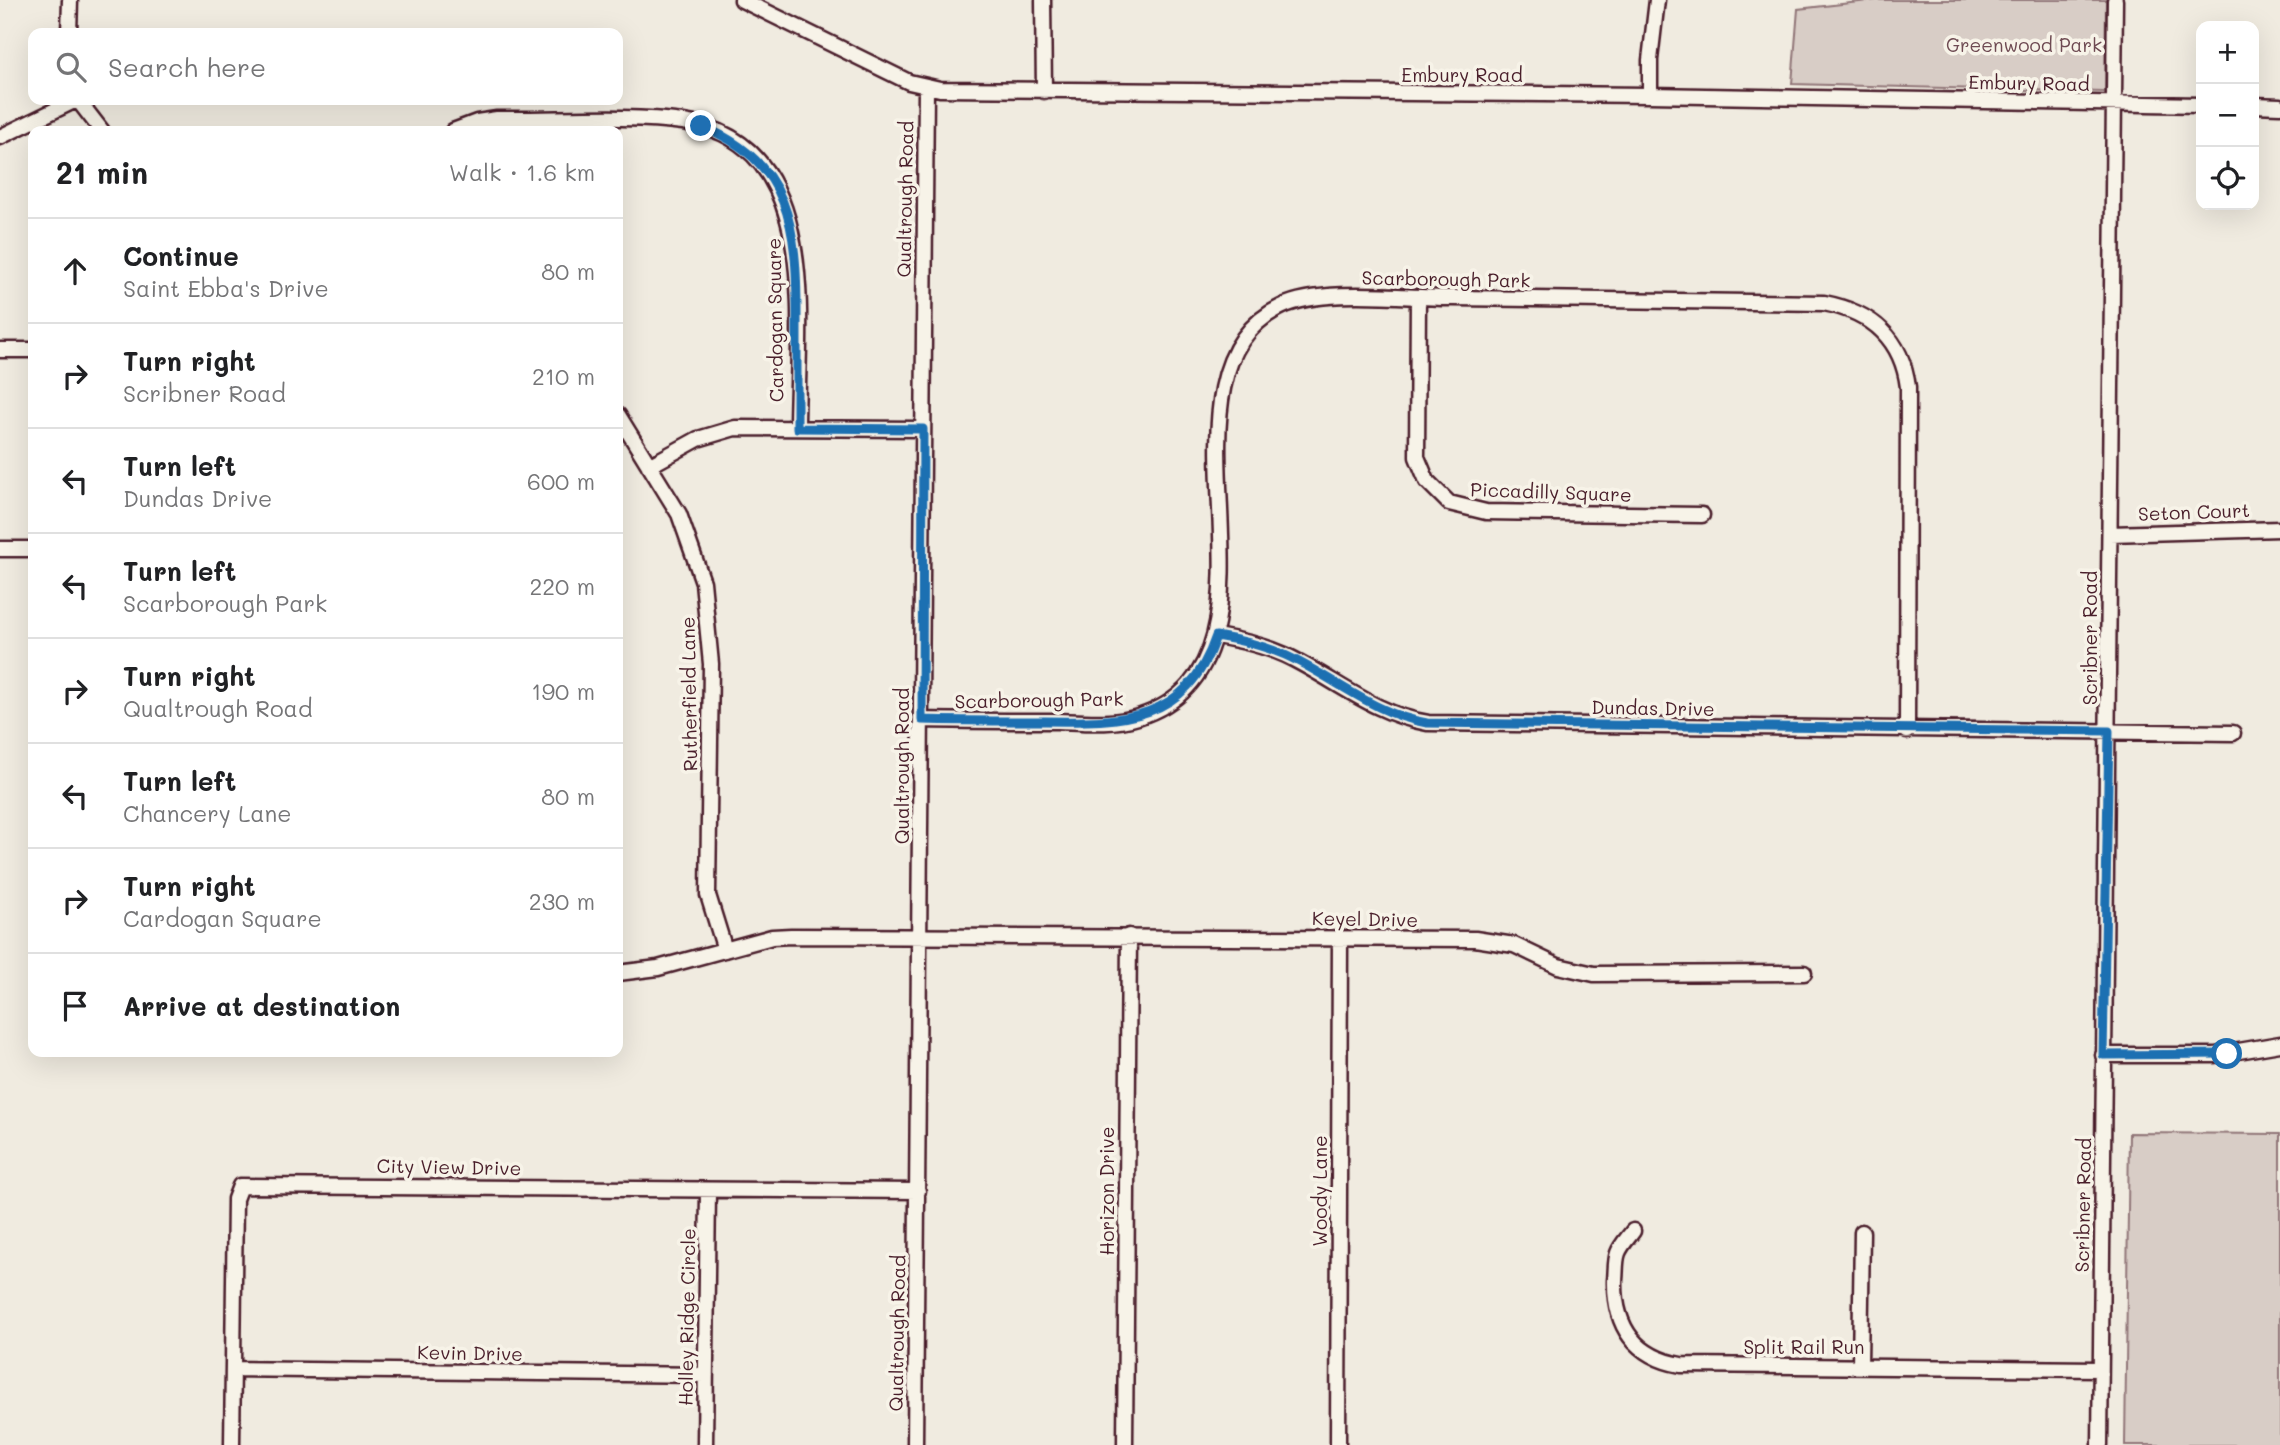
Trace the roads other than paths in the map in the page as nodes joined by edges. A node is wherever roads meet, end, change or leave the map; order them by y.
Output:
1 (70, 0) edge
2 (742, 0) edge
3 (1043, 0) edge
4 (1657, 0) edge
5 (2115, 0) edge
6 (69, 28) edge
7 (926, 87) junction
8 (1044, 90) junction
9 (1650, 95) junction
10 (2113, 103) junction
11 (2196, 104) edge
12 (67, 105) edge
13 (81, 105) edge
14 (2259, 105) edge
15 (2280, 106) edge
16 (98, 126) edge
17 (466, 126) edge
18 (0, 137) edge
19 (1418, 298) junction
20 (0, 350) edge
21 (28, 350) edge
22 (623, 423) edge
23 (797, 428) junction
24 (923, 429) junction
25 (649, 466) junction
26 (1702, 516) dead end
27 (2280, 530) edge
28 (2110, 534) junction
29 (0, 549) edge
30 (28, 549) edge
31 (1216, 636) junction
32 (922, 720) junction
33 (1907, 731) junction
34 (2109, 731) junction
35 (2233, 733) dead end
36 (1129, 936) junction
37 (920, 937) junction
38 (1340, 938) junction
39 (724, 950) junction
40 (623, 972) edge
41 (1804, 973) dead end
42 (2280, 1044) edge
43 (2103, 1055) junction
44 (708, 1190) junction
45 (918, 1191) junction
46 (1633, 1231) dead end
47 (1862, 1232) dead end
48 (1860, 1366) junction
49 (233, 1369) junction
50 (2101, 1369) junction
51 (706, 1376) junction
52 (232, 1445) edge
53 (705, 1445) edge
54 (915, 1445) edge
55 (1125, 1445) edge
56 (1338, 1445) edge
57 (2100, 1445) edge

1 - 6 street
2 - 7 street, Embury Road
3 - 8 street
4 - 9 street
5 - 10 street, Scribner Road
7 - 8 street, Embury Road
7 - 24 street, Qualtrough Road
8 - 9 street, Embury Road
9 - 10 street, Embury Road
10 - 11 street, Embury Road
10 - 28 street, Scribner Road
12 - 18 street
13 - 16 street
14 - 15 street
17 - 23 street, Cardogan Square
19 - 26 street, Piccadilly Square
19 - 31 street, Scarborough Park
19 - 33 street, Scarborough Park
20 - 21 street
22 - 25 street, Rutherfield Lane
23 - 24 street
23 - 25 street
24 - 32 street, Qualtrough Road
25 - 39 street, Rutherfield Lane
27 - 28 street, Seton Court
28 - 34 street, Scribner Road
29 - 30 street
31 - 32 street, Scarborough Park
31 - 33 street, Dundas Drive
32 - 37 street, Qualtrough Road
33 - 34 street, Dundas Drive
34 - 35 street, Dundas Drive
34 - 43 street, Scribner Road
36 - 37 street, Keyel Drive
36 - 38 street, Keyel Drive
36 - 55 street, Horizon Drive
37 - 39 street, Keyel Drive
37 - 45 street, Qualtrough Road
38 - 41 street, Keyel Drive
38 - 56 street, Woody Lane
39 - 40 street, Keyel Drive
42 - 43 street
43 - 50 street, Scribner Road
44 - 45 street, City View Drive
44 - 49 street, City View Drive
44 - 51 street, Holley Ridge Circle
45 - 54 street, Qualtrough Road
46 - 48 street, Split Rail Run
47 - 48 street
48 - 50 street, Split Rail Run
49 - 51 street, Kevin Drive
49 - 52 street, City View Drive
50 - 57 street, Scribner Road
51 - 53 street, Holley Ridge Circle

